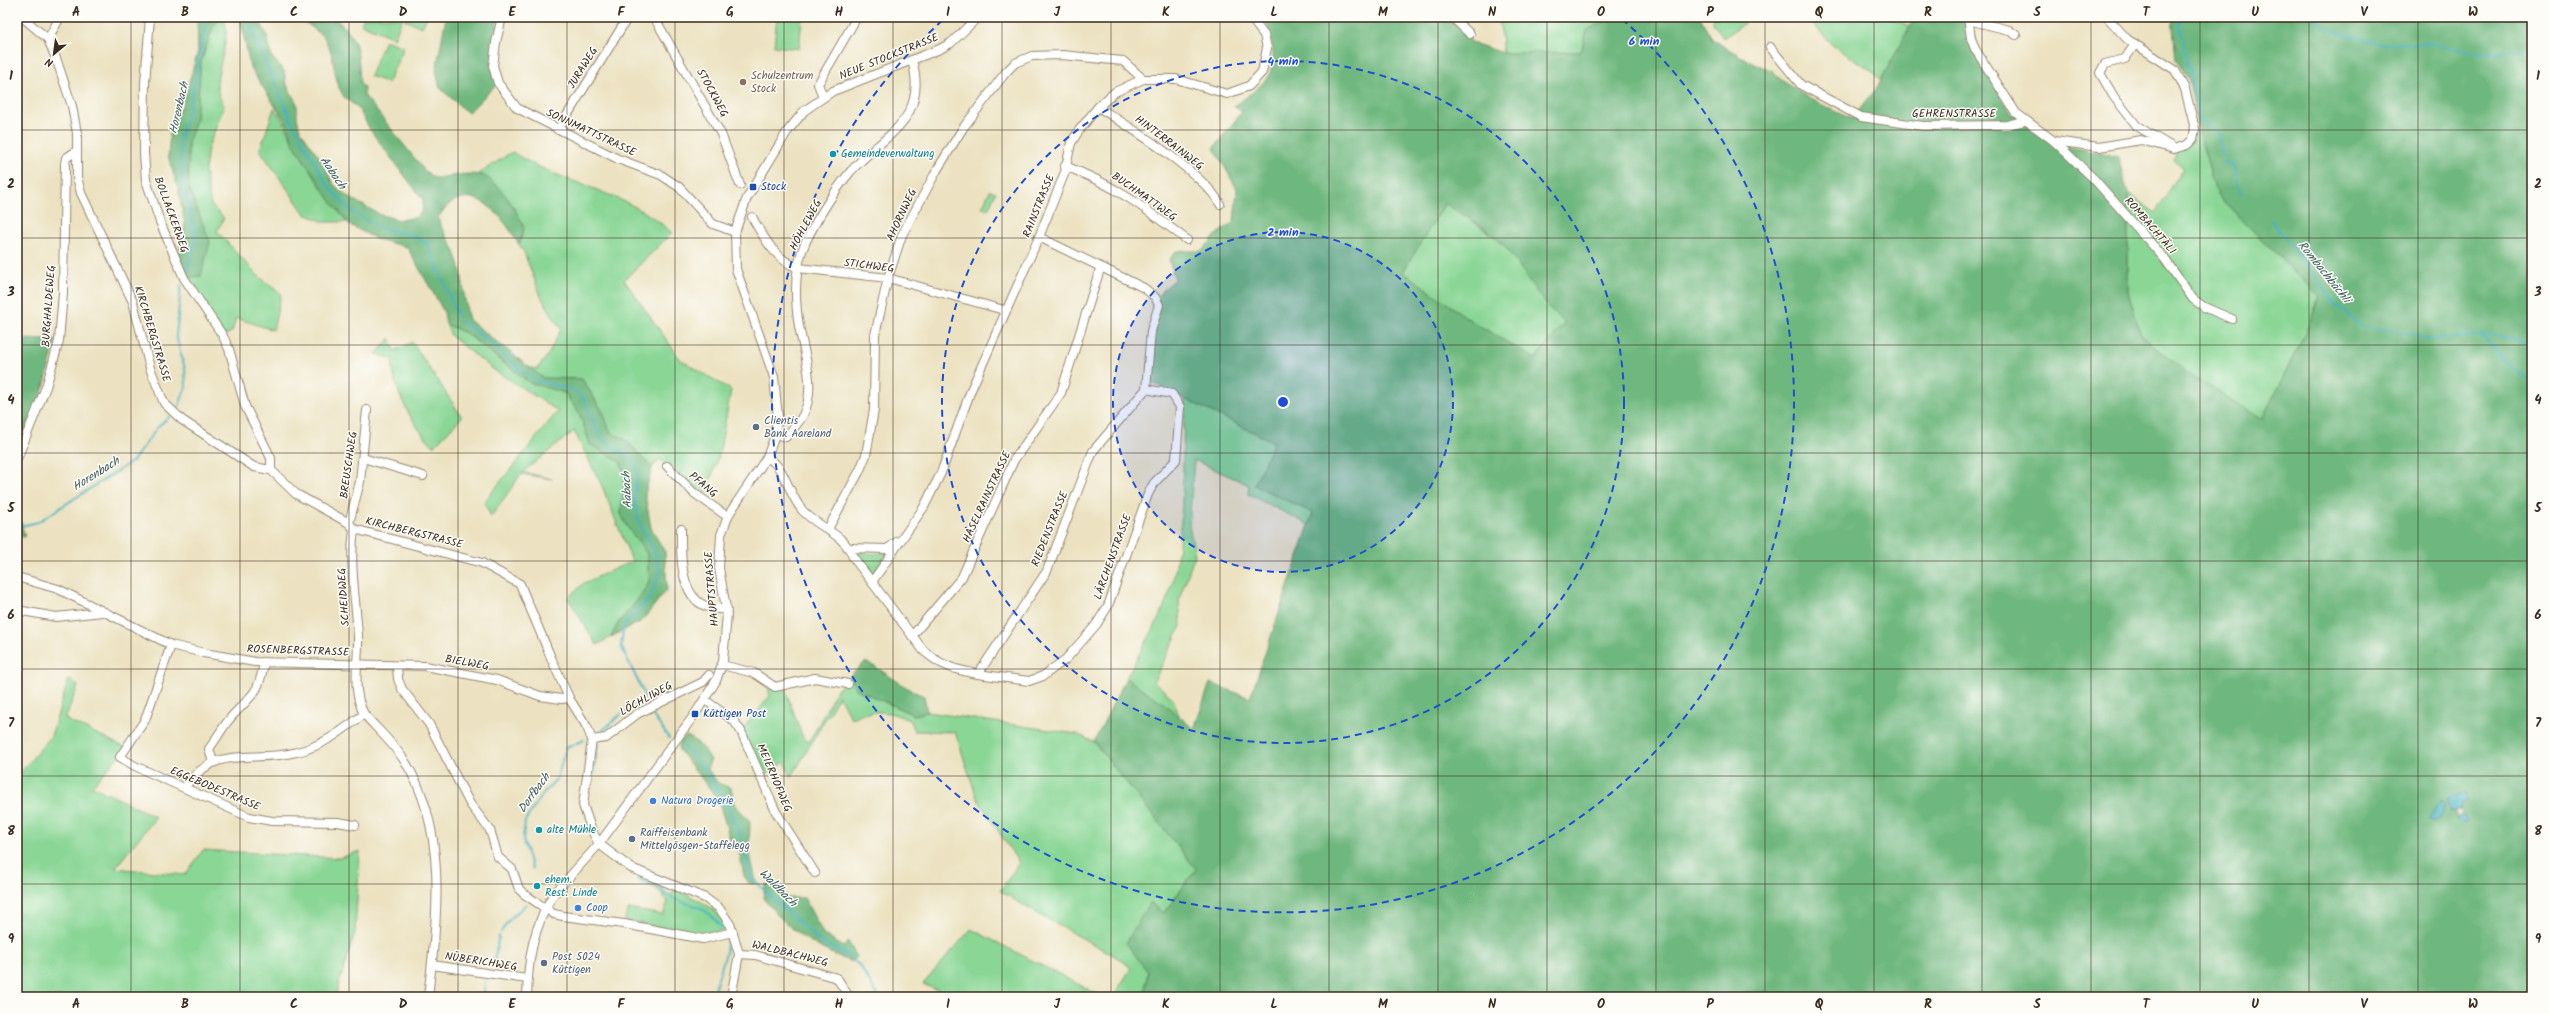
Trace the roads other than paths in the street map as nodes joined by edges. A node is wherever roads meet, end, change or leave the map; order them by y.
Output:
1 (22, 17) edge
2 (60, 17) edge
3 (150, 17) edge
4 (502, 17) edge
5 (628, 17) edge
6 (654, 17) edge
7 (856, 17) edge
8 (978, 17) edge
9 (1250, 17) edge
10 (1452, 17) edge
11 (2107, 17) edge
12 (1968, 18) edge
13 (1470, 34) dead end
14 (2016, 35) dead end
15 (48, 39) junction
16 (2135, 44) junction
17 (1770, 47) dead end
18 (912, 60) junction
19 (1143, 79) junction
20 (823, 96) junction
21 (1098, 107) junction
22 (2024, 121) junction
23 (558, 130) junction
24 (2054, 141) junction
25 (2174, 149) junction
26 (75, 152) junction
27 (1065, 166) junction
28 (740, 185) dead end
29 (1220, 204) dead end
30 (752, 218) dead end
31 (735, 232) junction
32 (1039, 237) junction
33 (1187, 240) dead end
34 (798, 268) junction
35 (1100, 269) junction
36 (888, 278) junction
37 (1004, 310) junction
38 (2232, 319) dead end
39 (1146, 389) junction
40 (367, 410) dead end
41 (775, 434) junction
42 (767, 457) junction
43 (363, 458) junction
44 (17, 459) edge
45 (667, 466) dead end
46 (270, 470) junction
47 (423, 476) dead end
48 (728, 518) junction
49 (351, 526) junction
50 (681, 529) dead end
51 (828, 529) junction
52 (902, 538) junction
53 (850, 548) junction
54 (17, 577) edge
55 (872, 582) junction
56 (727, 609) junction
57 (17, 610) edge
58 (102, 612) junction
59 (912, 636) junction
60 (171, 645) junction
61 (264, 662) junction
62 (357, 664) junction
63 (722, 665) junction
64 (397, 666) junction
65 (978, 674) junction
66 (709, 675) dead end
67 (848, 684) dead end
68 (569, 698) junction
69 (705, 700) junction
70 (364, 714) junction
71 (592, 740) junction
72 (213, 762) junction
73 (185, 787) junction
74 (355, 825) dead end
75 (599, 844) junction
76 (815, 873) dead end
77 (545, 908) junction
78 (733, 932) junction
79 (739, 954) junction
80 (432, 965) junction
81 (527, 980) junction
82 (428, 997) edge
83 (526, 997) edge
84 (731, 997) edge
85 (849, 997) edge

1 - 15 street
2 - 15 street
3 - 46 street, BOLLACKERWEG
4 - 23 street, SONNMATTSTRASSE
5 - 23 street, JURAWEG
6 - 28 street, STOCKWEG
7 - 20 street
8 - 18 street, NEUE STOCKSTRASSE
9 - 19 street, RAINSTRASSE
10 - 13 street
11 - 16 street
12 - 14 street, GEHRENSTRASSE
12 - 22 street, GEHRENSTRASSE
15 - 26 street, KIRCHBERGSTRASSE
16 - 25 street
16 - 25 street
17 - 22 street, GEHRENSTRASSE
18 - 20 street, NEUE STOCKSTRASSE
18 - 34 street, HÖHLEWEG
19 - 21 street, RAINSTRASSE
19 - 36 street, AHORNWEG
20 - 31 street, HAUPTSTRASSE
21 - 27 street, RAINSTRASSE
21 - 29 street, HINTERRAINWEG
22 - 24 street, ROMBACHTÄLI
23 - 31 street, SONNMATTSTRASSE
24 - 25 street, ROMBACHTÄLI
24 - 38 street, ROMBACHTÄLI
26 - 44 street, BURGHALDEWEG
26 - 46 street, KIRCHBERGSTRASSE
27 - 32 street, RAINSTRASSE
27 - 33 street, BUCHMATTWEG
30 - 34 street, STICHWEG
31 - 41 street, HAUPTSTRASSE
32 - 35 street
32 - 37 street, RAINSTRASSE
34 - 36 street, STICHWEG
34 - 41 street, HÖHLEWEG
35 - 39 street
35 - 59 street, HASELRAINSTRASSE
36 - 37 street, STICHWEG
36 - 51 street, AHORNWEG
37 - 52 street, RAINSTRASSE
39 - 65 street, RIEDENSTRASSE
39 - 65 street, LÄRCHENSTRASSE
40 - 43 street, BREUSCHWEG
41 - 42 street, HAUPTSTRASSE
42 - 48 street, HAUPTSTRASSE
42 - 51 street
43 - 47 street
43 - 49 street, BREUSCHWEG
45 - 48 street, PFANG
46 - 49 street, KIRCHBERGSTRASSE
48 - 56 street, HAUPTSTRASSE
49 - 62 street, SCHEIDWEG
49 - 68 street, KIRCHBERGSTRASSE
50 - 56 street
51 - 53 street
52 - 53 street, RAINSTRASSE
52 - 55 street, RAINSTRASSE
53 - 55 street
54 - 58 street, ROSENBERGSTRASSE
55 - 59 street
56 - 63 street, HAUPTSTRASSE
57 - 58 street
58 - 60 street, ROSENBERGSTRASSE
59 - 65 street
60 - 61 street, ROSENBERGSTRASSE
60 - 73 street, EGGEBODESTRASSE
61 - 62 street, ROSENBERGSTRASSE
61 - 72 street
62 - 64 street, BIELWEG
62 - 70 street, SCHEIDWEG
63 - 67 street
63 - 69 street, HAUPTSTRASSE
64 - 68 street, BIELWEG
64 - 77 street
66 - 71 street, LÖCHLIWEG
68 - 71 street, KIRCHBERGSTRASSE
69 - 75 street, HAUPTSTRASSE
69 - 76 street, MEIERHOFWEG
70 - 72 street
70 - 80 street
71 - 75 street, KIRCHBERGSTRASSE
72 - 73 street
73 - 74 street, EGGEBODESTRASSE
75 - 77 street, HAUPTSTRASSE
75 - 78 street
77 - 78 street
77 - 81 street, HAUPTSTRASSE
78 - 79 street
79 - 84 street
79 - 85 street, WALDBACHWEG
80 - 81 street, NÜBERICHWEG
80 - 82 street
81 - 83 street, HAUPTSTRASSE

